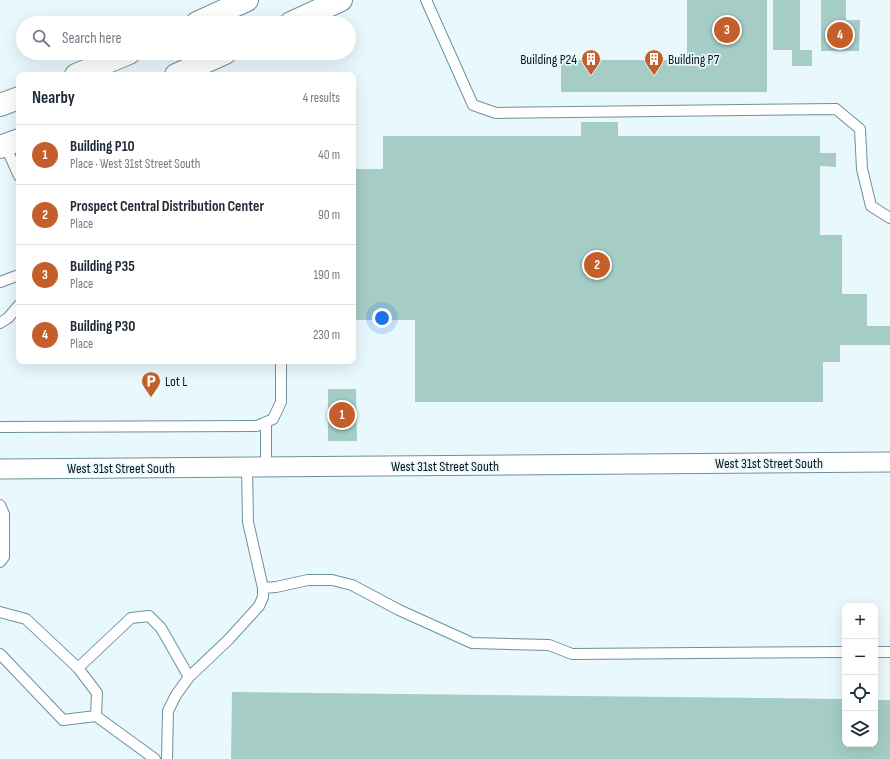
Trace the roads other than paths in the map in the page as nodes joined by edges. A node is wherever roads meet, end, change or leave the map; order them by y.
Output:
1 (247, 0) edge
2 (341, 0) edge
3 (426, 0) edge
4 (212, 16) edge
5 (306, 16) edge
6 (112, 60) edge
7 (209, 60) edge
8 (83, 72) edge
9 (183, 72) edge
10 (16, 99) edge
11 (0, 105) edge
12 (8, 144) edge
13 (16, 167) edge
14 (890, 218) edge
15 (16, 276) edge
16 (0, 282) edge
17 (16, 309) edge
18 (0, 323) edge
19 (281, 364) edge
20 (266, 422) junction
21 (0, 427) edge
22 (890, 462) edge
23 (247, 467) junction
24 (266, 467) junction
25 (0, 469) edge
26 (0, 505) edge
27 (0, 562) edge
28 (263, 588) junction
29 (0, 612) edge
30 (842, 652) edge
31 (878, 652) edge
32 (890, 652) edge
33 (0, 654) edge
34 (78, 668) junction
35 (188, 677) junction
36 (96, 716) junction
37 (155, 759) edge
38 (167, 759) edge

1 - 4 main road
2 - 5 main road
3 - 14 lane
6 - 8 main road
7 - 9 main road
10 - 11 main road
12 - 13 lane
15 - 16 lane
17 - 18 lane
19 - 20 lane
20 - 21 lane
20 - 24 lane
22 - 24 street, West 31st Street South
23 - 24 street, West 31st Street South
23 - 25 street, West 31st Street South
23 - 28 lane
26 - 27 lane
28 - 30 lane
28 - 35 lane
29 - 34 lane
31 - 32 lane
33 - 36 lane
34 - 35 lane
34 - 36 lane
35 - 38 lane
36 - 37 lane

